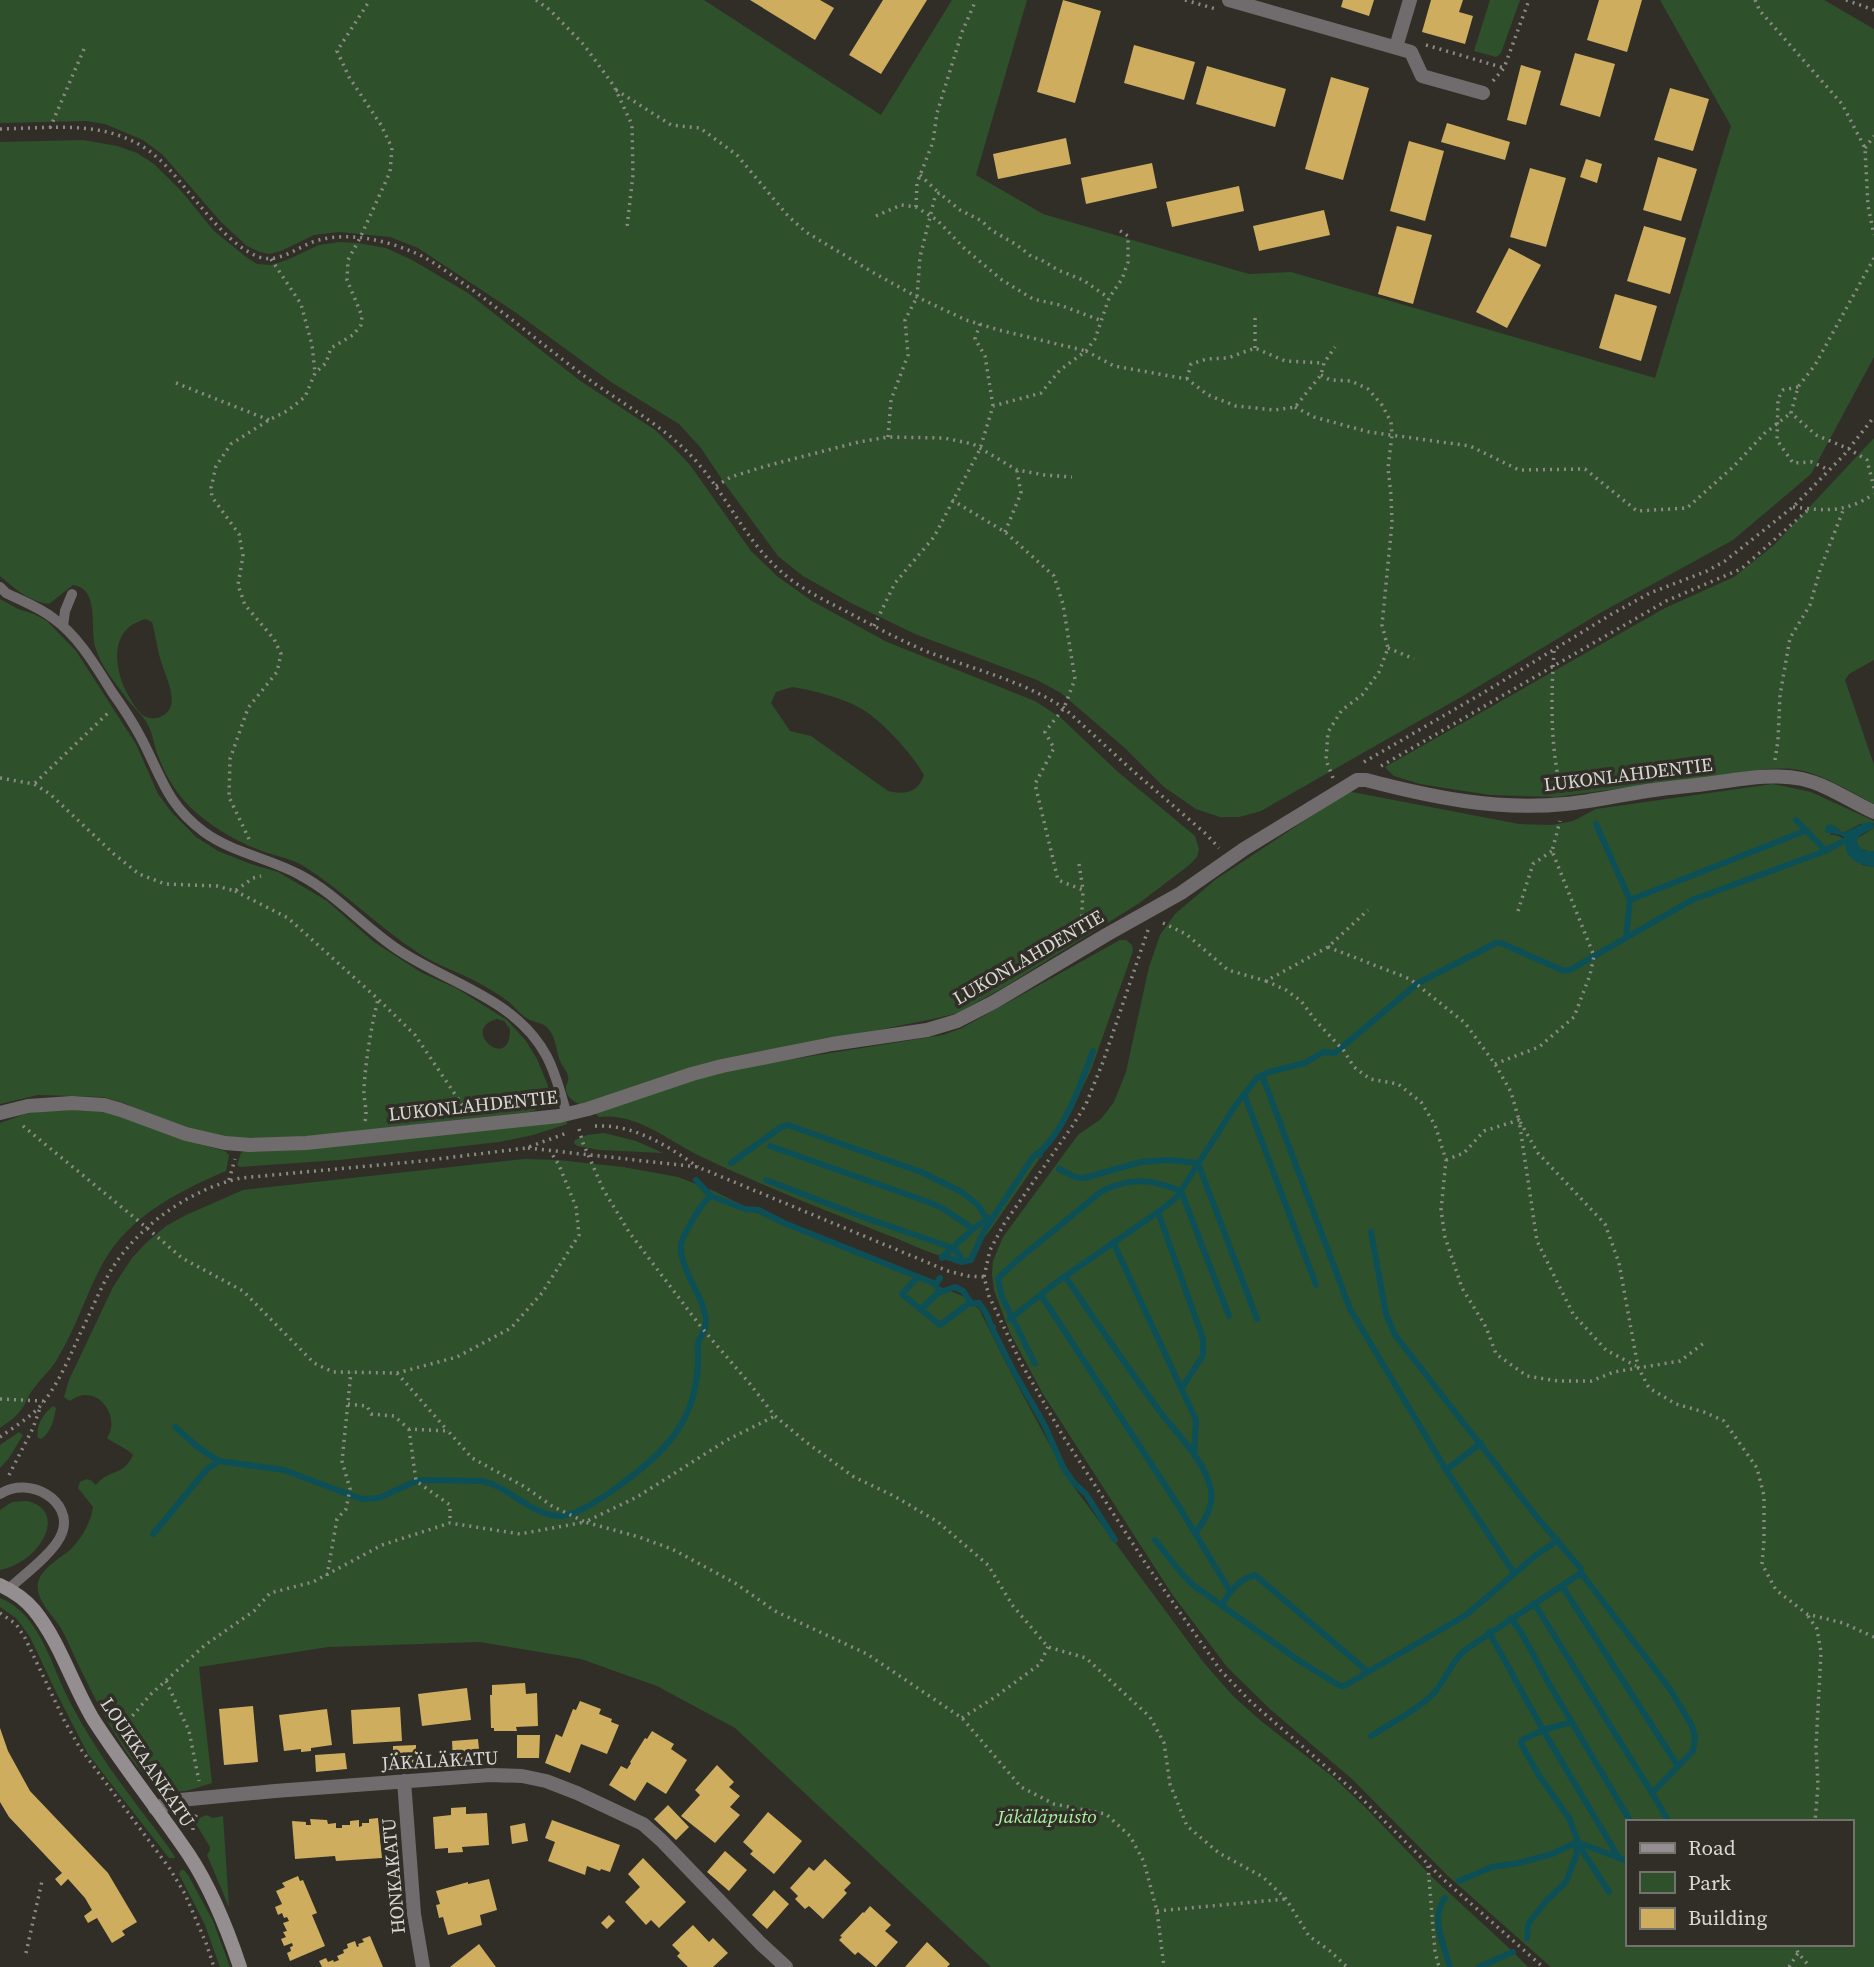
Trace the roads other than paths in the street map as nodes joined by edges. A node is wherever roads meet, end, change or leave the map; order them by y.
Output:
1 (1229, 0) edge
2 (1410, 0) edge
3 (1255, 4) edge
4 (1395, 47) junction
5 (1483, 93) road end
6 (0, 587) edge
7 (72, 594) dead end
8 (63, 626) junction
9 (1874, 812) edge
10 (3, 1112) edge
11 (567, 1115) junction
12 (0, 1494) edge
13 (4, 1587) edge
14 (404, 1782) junction
15 (155, 1808) junction
16 (240, 1967) edge
17 (423, 1967) edge
18 (786, 1967) edge

1 - 3 street
2 - 4 street
3 - 4 street
4 - 5 street
6 - 8 lane
7 - 8 lane
8 - 11 lane
9 - 11 street, LUKONLAHDENTIE
10 - 11 street, LUKONLAHDENTIE
12 - 13 lane
13 - 15 street, LOUKKAANKATU
14 - 15 street, JÄKÄLÄKATU
14 - 17 street, HONKAKATU
14 - 18 street, JÄKÄLÄKATU
15 - 16 street, LOUKKAANKATU

